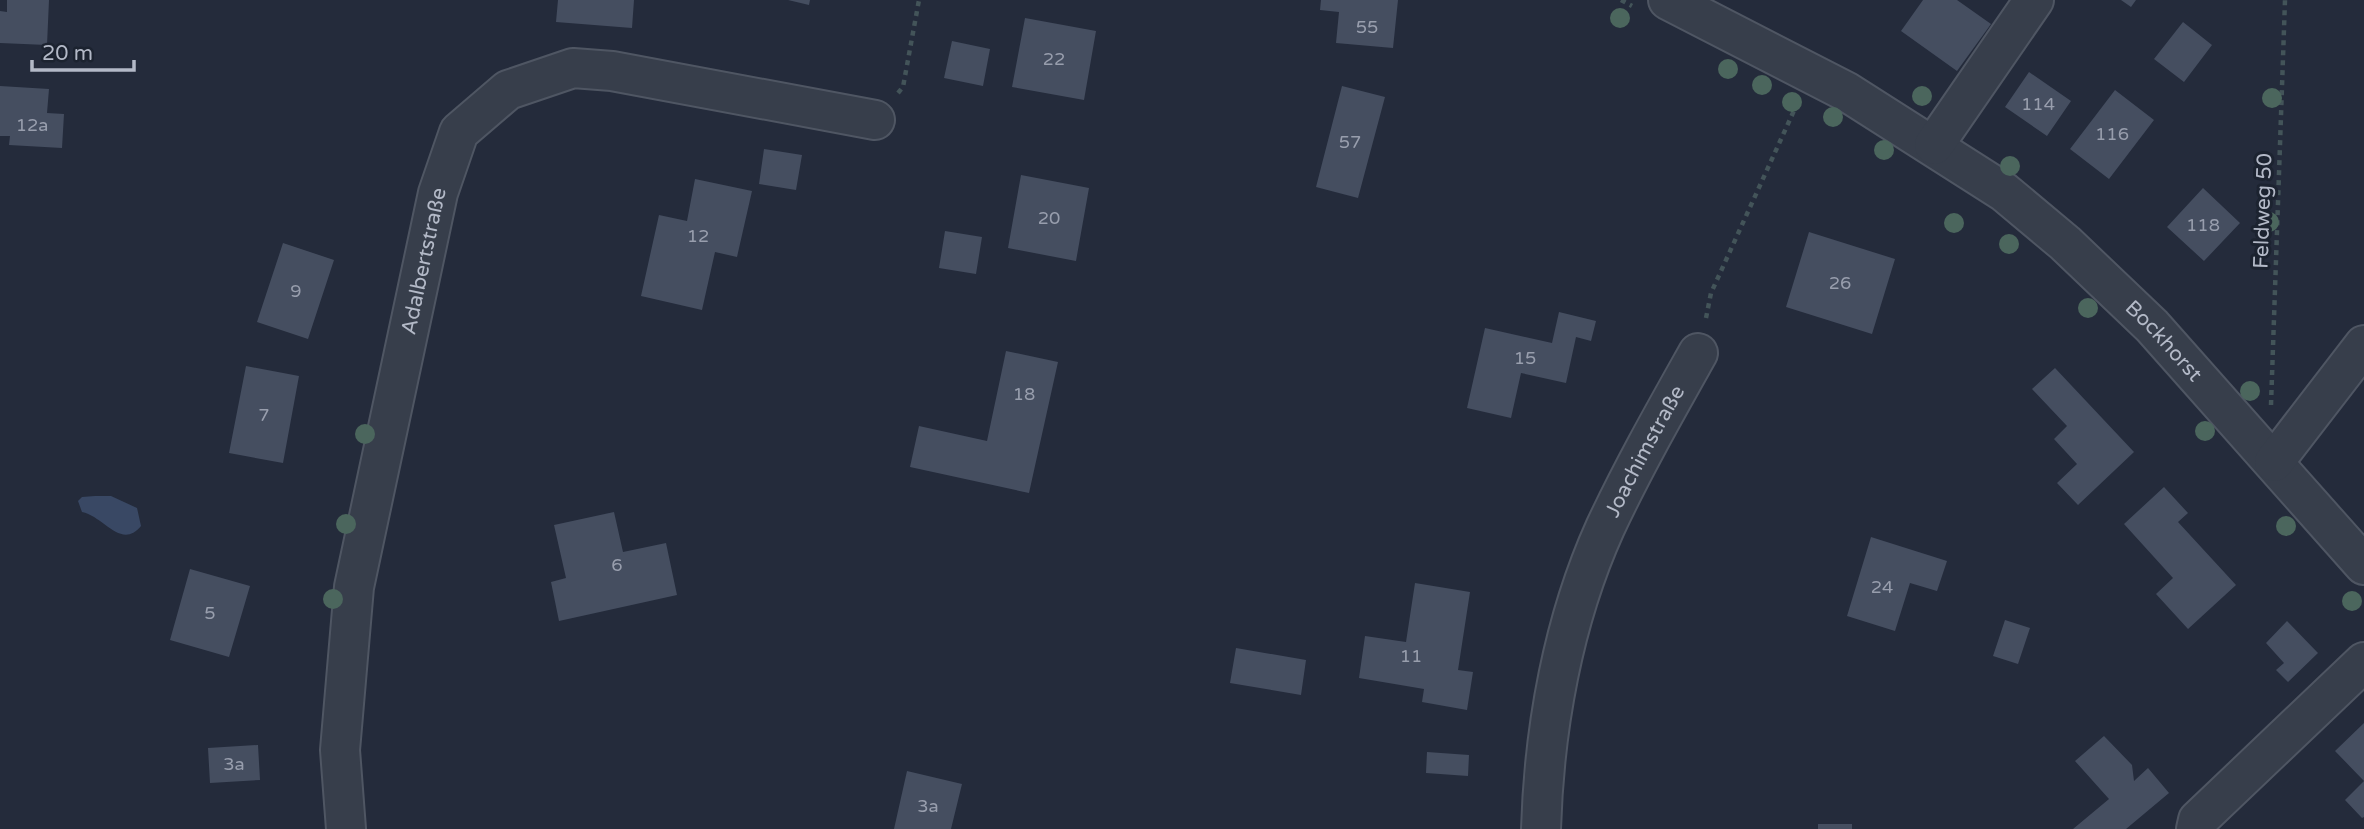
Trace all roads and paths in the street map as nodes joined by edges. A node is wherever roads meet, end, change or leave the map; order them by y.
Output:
1 (919, 0) edge
2 (1668, 0) edge
3 (2034, 0) edge
4 (2286, 0) edge
5 (1802, 92) dead end
6 (875, 120) joint
7 (1934, 145) junction
8 (2364, 345) edge
9 (1698, 353) joint
10 (2270, 409) dead end
11 (2274, 462) junction
12 (2364, 565) edge
13 (2364, 662) edge
14 (346, 829) edge
15 (1541, 829) edge
16 (2196, 829) edge

1 - 6 path
2 - 7 street, Bockhorst
3 - 7 street
4 - 10 path, Feldweg 50
5 - 9 path
6 - 14 street, Adalbertstraße
7 - 11 street, Bockhorst
8 - 11 street
9 - 15 street, Joachimstraße
11 - 12 street, Bockhorst
13 - 16 street

